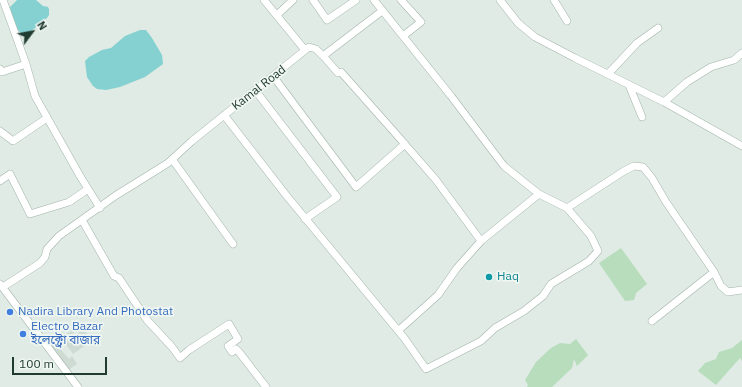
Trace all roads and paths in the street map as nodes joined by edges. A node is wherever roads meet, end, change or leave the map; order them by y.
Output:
1 (4, 0) edge
2 (264, 0) edge
3 (293, 0) edge
4 (313, 0) edge
5 (356, 0) edge
6 (374, 0) edge
7 (401, 0) edge
8 (500, 0) edge
9 (554, 0) edge
10 (382, 11) junction
11 (277, 16) junction
12 (567, 21) dead end
13 (658, 28) dead end
14 (403, 36) junction
15 (305, 50) junction
16 (742, 53) edge
17 (323, 56) junction
18 (26, 64) junction
19 (0, 69) edge
20 (608, 74) junction
21 (273, 76) junction
22 (629, 85) junction
23 (255, 90) junction
24 (664, 102) junction
25 (224, 115) junction
26 (642, 117) dead end
27 (47, 118) junction
28 (0, 131) edge
29 (405, 144) junction
30 (742, 146) edge
31 (172, 159) junction
32 (0, 181) edge
33 (88, 189) junction
34 (539, 194) junction
35 (100, 208) junction
36 (567, 208) junction
37 (305, 219) junction
38 (82, 220) junction
39 (481, 241) junction
40 (233, 244) dead end
41 (714, 272) junction
42 (1, 286) edge
43 (742, 290) edge
44 (652, 321) dead end
45 (398, 330) junction
46 (78, 387) edge
47 (266, 387) edge

1 - 18 street
2 - 11 street
3 - 11 street
4 - 5 street
6 - 10 street
7 - 14 street
8 - 20 street
9 - 12 street
10 - 14 street
10 - 17 street
11 - 15 street
13 - 20 street
14 - 34 street
15 - 17 street
15 - 21 street, Kamal Road
16 - 24 street
17 - 29 street
18 - 19 street
18 - 27 street
20 - 22 street
21 - 23 street, Kamal Road
21 - 29 street
22 - 24 street
22 - 26 street
23 - 25 street, Kamal Road
23 - 37 street
24 - 30 street
25 - 31 street, Kamal Road
25 - 37 street
27 - 28 street
27 - 33 street
29 - 39 street
31 - 35 street, Kamal Road
31 - 40 street
32 - 33 street
33 - 35 street
34 - 36 street
34 - 39 street
35 - 38 street, Kamal Road
36 - 41 street
36 - 45 street
37 - 45 street
38 - 42 street, Kamal Road
38 - 47 street
39 - 45 street
41 - 43 street
41 - 44 street
42 - 46 street

